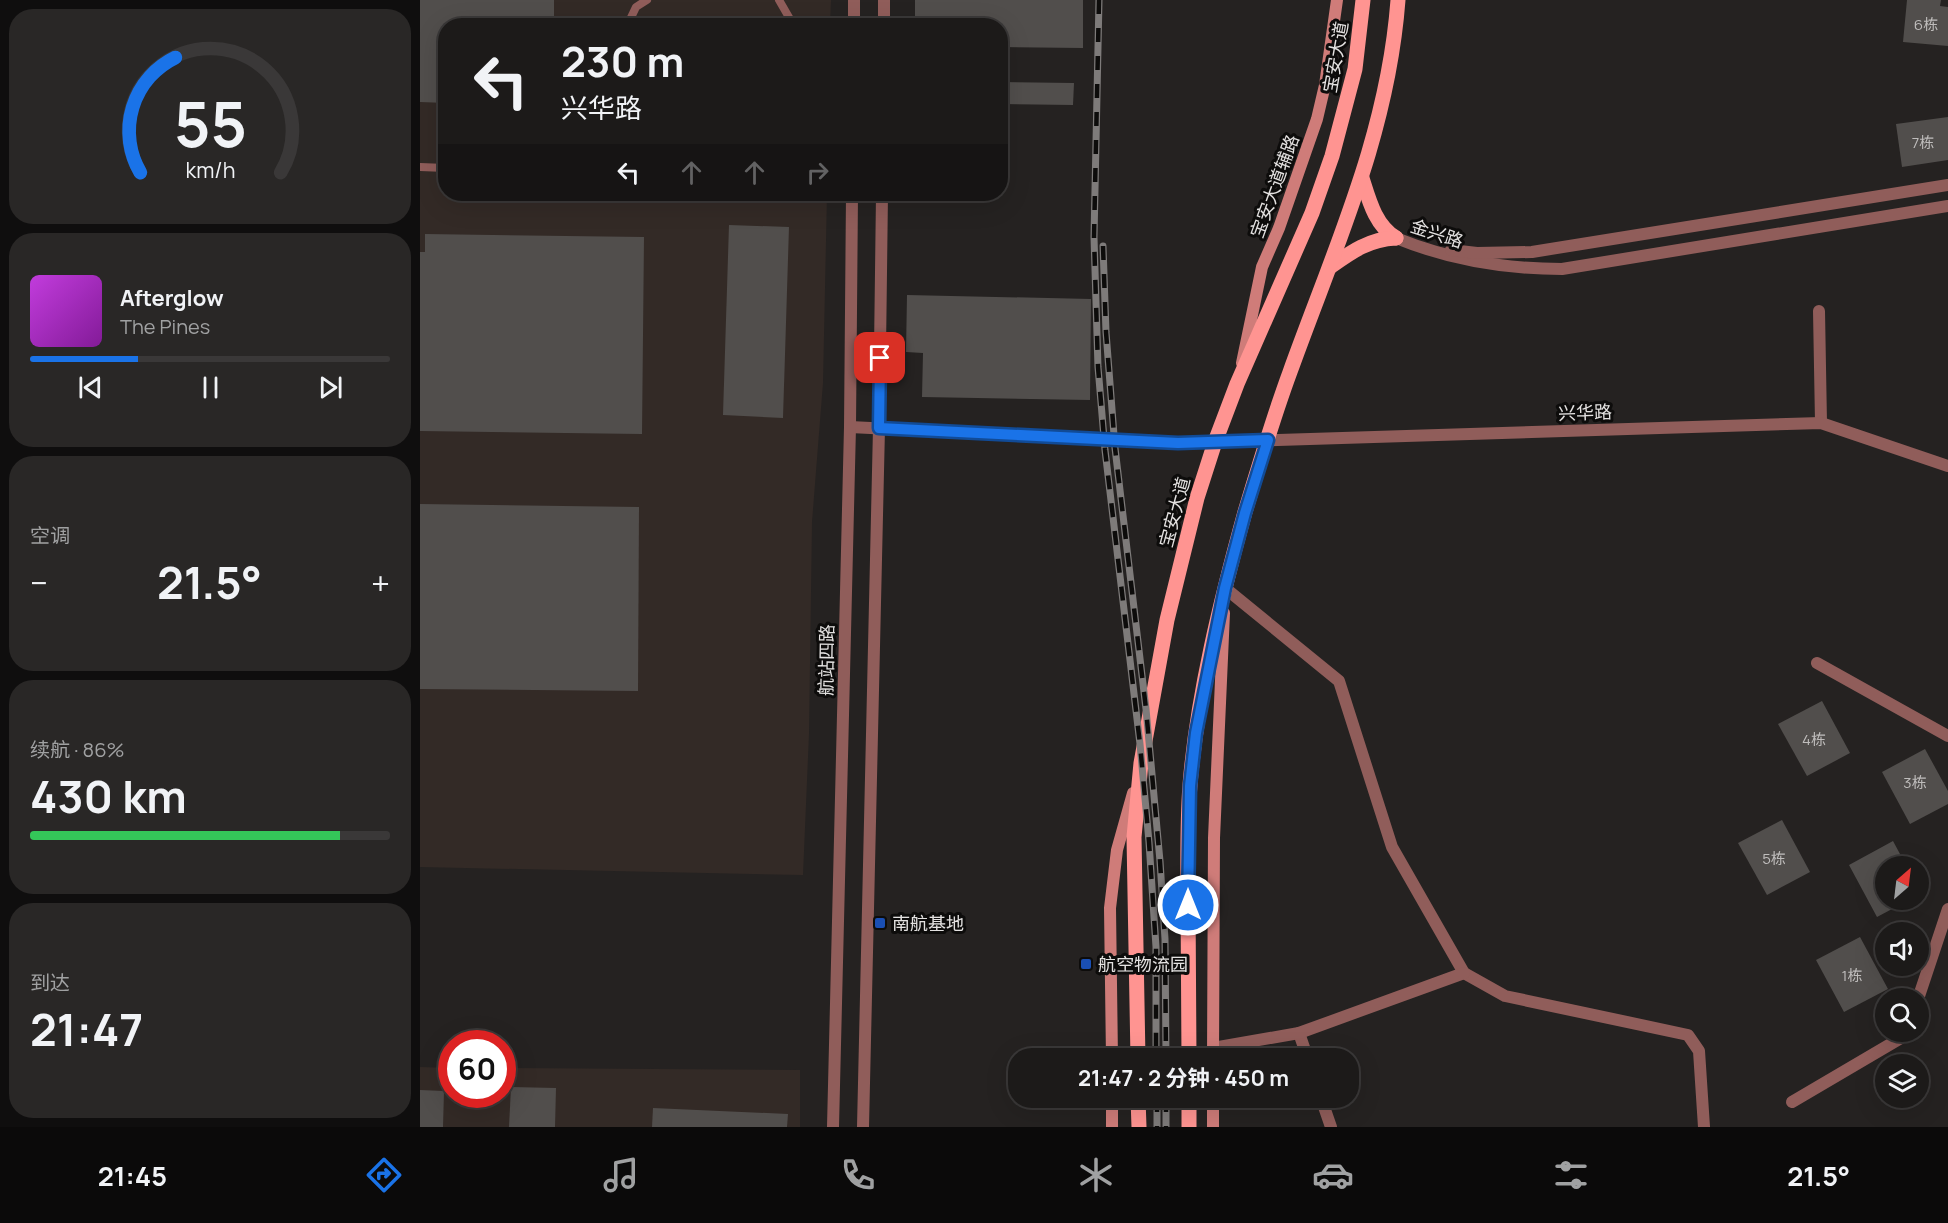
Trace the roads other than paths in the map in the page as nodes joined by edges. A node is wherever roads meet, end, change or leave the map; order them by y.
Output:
1 (647, 0) edge
2 (778, 0) edge
3 (854, 0) edge
4 (884, 0) edge
5 (1337, 0) edge
6 (1363, 0) edge
7 (1398, 0) edge
8 (631, 18) edge
9 (789, 18) edge
10 (854, 18) edge
11 (884, 18) edge
12 (420, 167) edge
13 (438, 168) edge
14 (1362, 178) junction
15 (1948, 185) edge
16 (852, 201) edge
17 (882, 201) edge
18 (1948, 206) edge
19 (1396, 238) junction
20 (1330, 267) junction
21 (1819, 312) dead end
22 (1237, 384) junction
23 (1821, 423) junction
24 (850, 427) junction
25 (879, 428) junction
26 (1268, 440) junction
27 (1215, 442) junction
28 (1948, 466) edge
29 (1225, 588) junction
30 (1817, 663) dead end
31 (1948, 736) edge
32 (1141, 763) junction
33 (1948, 909) edge
34 (1464, 973) junction
35 (1922, 988) edge
36 (1299, 1033) junction
37 (1894, 1042) edge
38 (1112, 1048) edge
39 (1138, 1048) edge
40 (1189, 1048) edge
41 (1213, 1048) edge
42 (1234, 1048) edge
43 (1304, 1048) edge
44 (1792, 1102) dead end
45 (1112, 1108) edge
46 (1138, 1108) edge
47 (1189, 1108) edge
48 (1213, 1108) edge
49 (1324, 1108) edge
50 (833, 1127) edge
51 (863, 1127) edge
52 (1112, 1127) edge
53 (1139, 1127) edge
54 (1190, 1127) edge
55 (1213, 1127) edge
56 (1331, 1127) edge
57 (1704, 1127) edge

1 - 8 lane
2 - 9 lane
3 - 10 street
4 - 11 street
5 - 22 main road, 宝安大道辅路
6 - 22 main road, 宝安大道
7 - 14 main road
12 - 13 lane
14 - 19 main road
14 - 20 main road
15 - 19 street, 金兴路
16 - 24 street, 航站四路
17 - 25 street
18 - 19 street, 金兴路
19 - 20 main road
20 - 26 main road
21 - 23 street
22 - 27 main road, 宝安大道
23 - 26 street, 兴华路
23 - 28 street, 兴华路
24 - 25 street, 兴华路
24 - 50 street, 航站四路
25 - 27 street, 兴华路
25 - 51 street
26 - 27 street, 兴华路
26 - 29 main road
27 - 32 main road, 宝安大道
29 - 34 street
29 - 40 main road
29 - 41 main road
30 - 31 street
32 - 38 main road
32 - 39 main road, 宝安大道
33 - 35 street
34 - 36 street
34 - 57 street
36 - 42 street
36 - 43 street
37 - 44 street
45 - 52 main road
46 - 53 main road
47 - 54 main road
48 - 55 main road
49 - 56 street

